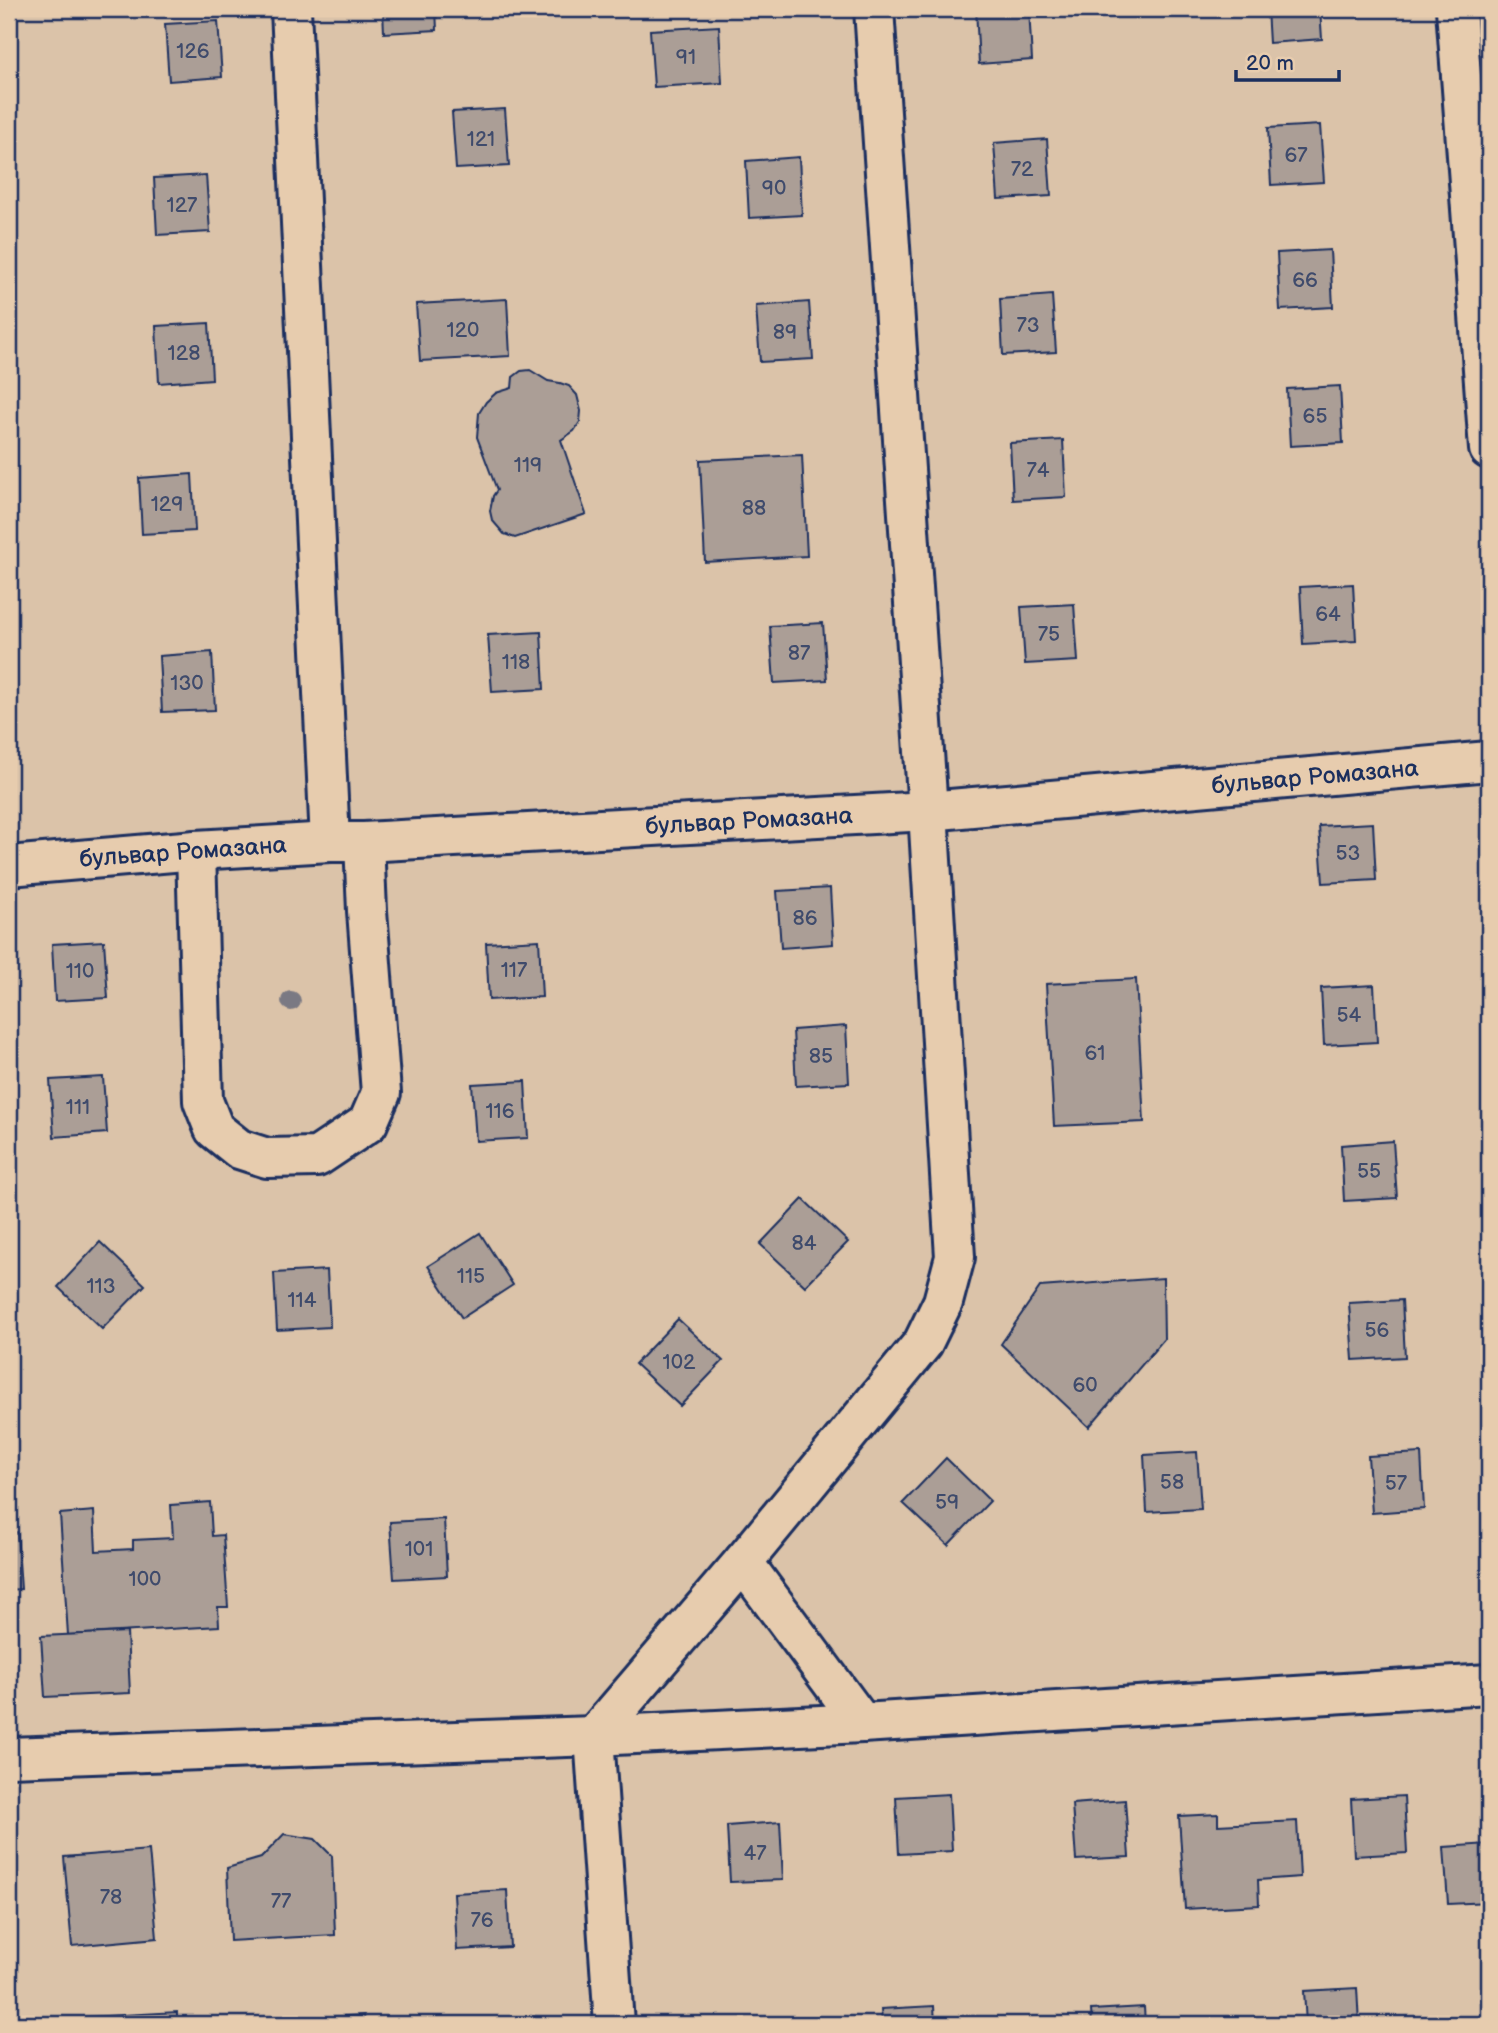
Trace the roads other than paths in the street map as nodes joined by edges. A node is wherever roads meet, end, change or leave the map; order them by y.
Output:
1 (291, 9) edge
2 (874, 9) edge
3 (1456, 9) edge
4 (1489, 449) edge
5 (1489, 761) edge
6 (928, 811) junction
7 (347, 842) junction
8 (196, 850) junction
9 (9, 866) edge
10 (743, 1562) junction
11 (1489, 1684) edge
12 (862, 1723) junction
13 (594, 1736) junction
14 (9, 1757) edge
15 (614, 2024) edge

1 - 7 street
2 - 6 street
3 - 4 street
5 - 6 street, бульвар Ромазана
6 - 7 street, бульвар Ромазана
6 - 10 street
7 - 8 street, бульвар Ромазана
7 - 8 street
8 - 9 street, бульвар Ромазана
10 - 12 street
10 - 13 street
11 - 12 street
12 - 13 street
13 - 14 street
13 - 15 street

